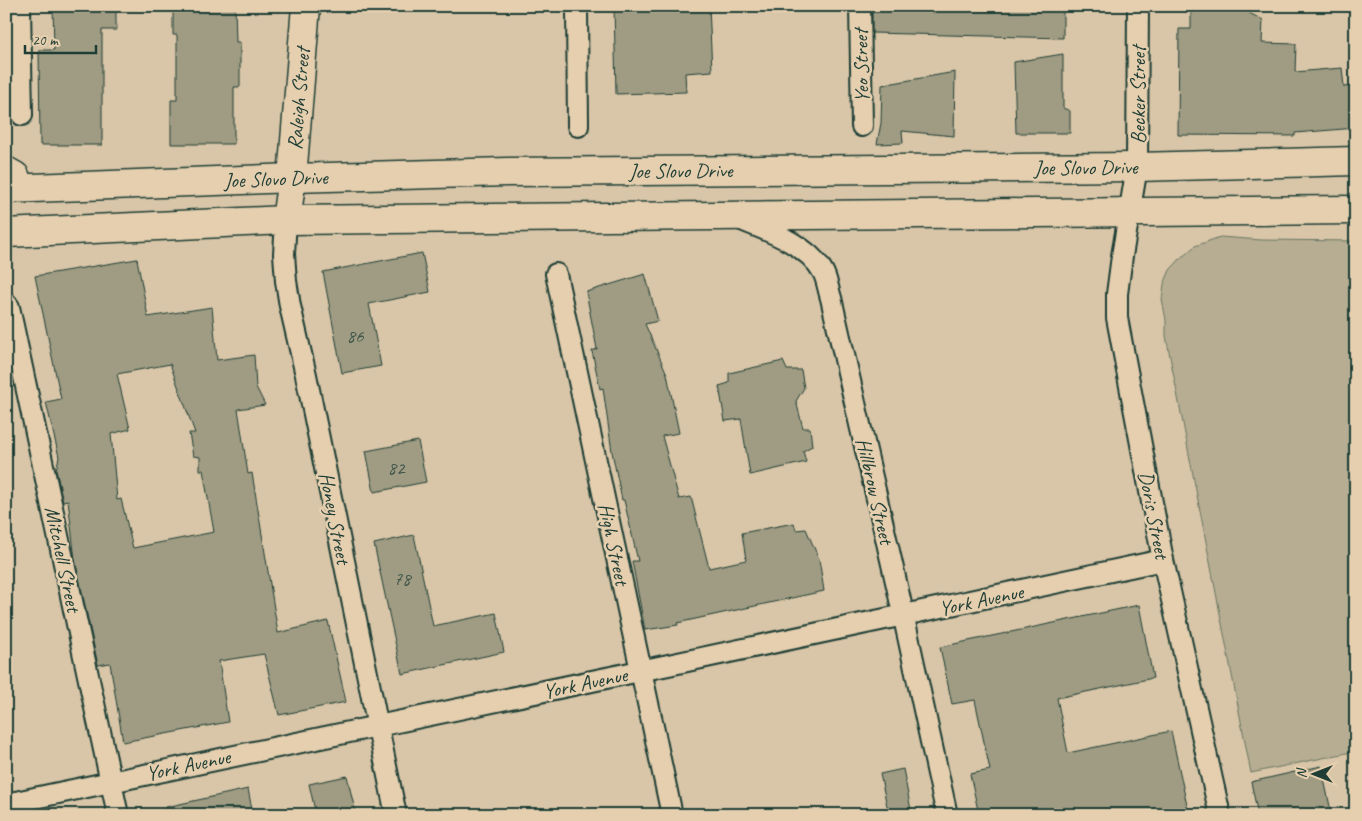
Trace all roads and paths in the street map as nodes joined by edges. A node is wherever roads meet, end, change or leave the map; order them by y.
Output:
1 (20, 6) edge
2 (306, 6) edge
3 (577, 6) edge
4 (860, 6) edge
5 (1138, 6) edge
6 (22, 115) dead end
7 (578, 126) dead end
8 (862, 126) dead end
9 (1356, 161) edge
10 (1138, 168) junction
11 (292, 178) junction
12 (11, 183) edge
13 (1356, 210) edge
14 (1129, 212) junction
15 (734, 217) junction
16 (286, 220) junction
17 (6, 233) edge
18 (556, 274) dead end
19 (6, 303) edge
20 (1163, 560) junction
21 (904, 616) junction
22 (642, 671) junction
23 (377, 725) junction
24 (111, 782) junction
25 (6, 804) edge
26 (118, 815) edge
27 (396, 815) edge
28 (672, 815) edge
29 (947, 815) edge
30 (1220, 815) edge

1 - 6 street
2 - 11 main road, Raleigh Street
3 - 7 street
4 - 8 street, Yeo Street
5 - 10 street, Becker Street
9 - 10 main road, Joe Slovo Drive
10 - 11 main road, Joe Slovo Drive
10 - 14 street, Becker Street
11 - 12 main road, Joe Slovo Drive
11 - 16 main road, Raleigh Street
13 - 14 main road, Joe Slovo Drive
14 - 15 main road, Joe Slovo Drive
14 - 20 street, Doris Street
15 - 16 main road, Joe Slovo Drive
15 - 21 street, Hillbrow Street
16 - 17 main road, Joe Slovo Drive
16 - 23 street, Honey Street
18 - 22 street, High Street
19 - 24 street, Mitchell Street
20 - 21 street, York Avenue
20 - 30 street, Doris Street
21 - 22 street, York Avenue
21 - 29 street, Hillbrow Street
22 - 23 street, York Avenue
22 - 28 street, High Street
23 - 24 street, York Avenue
23 - 27 street, Honey Street
24 - 25 street, York Avenue
24 - 26 street, Mitchell Street

